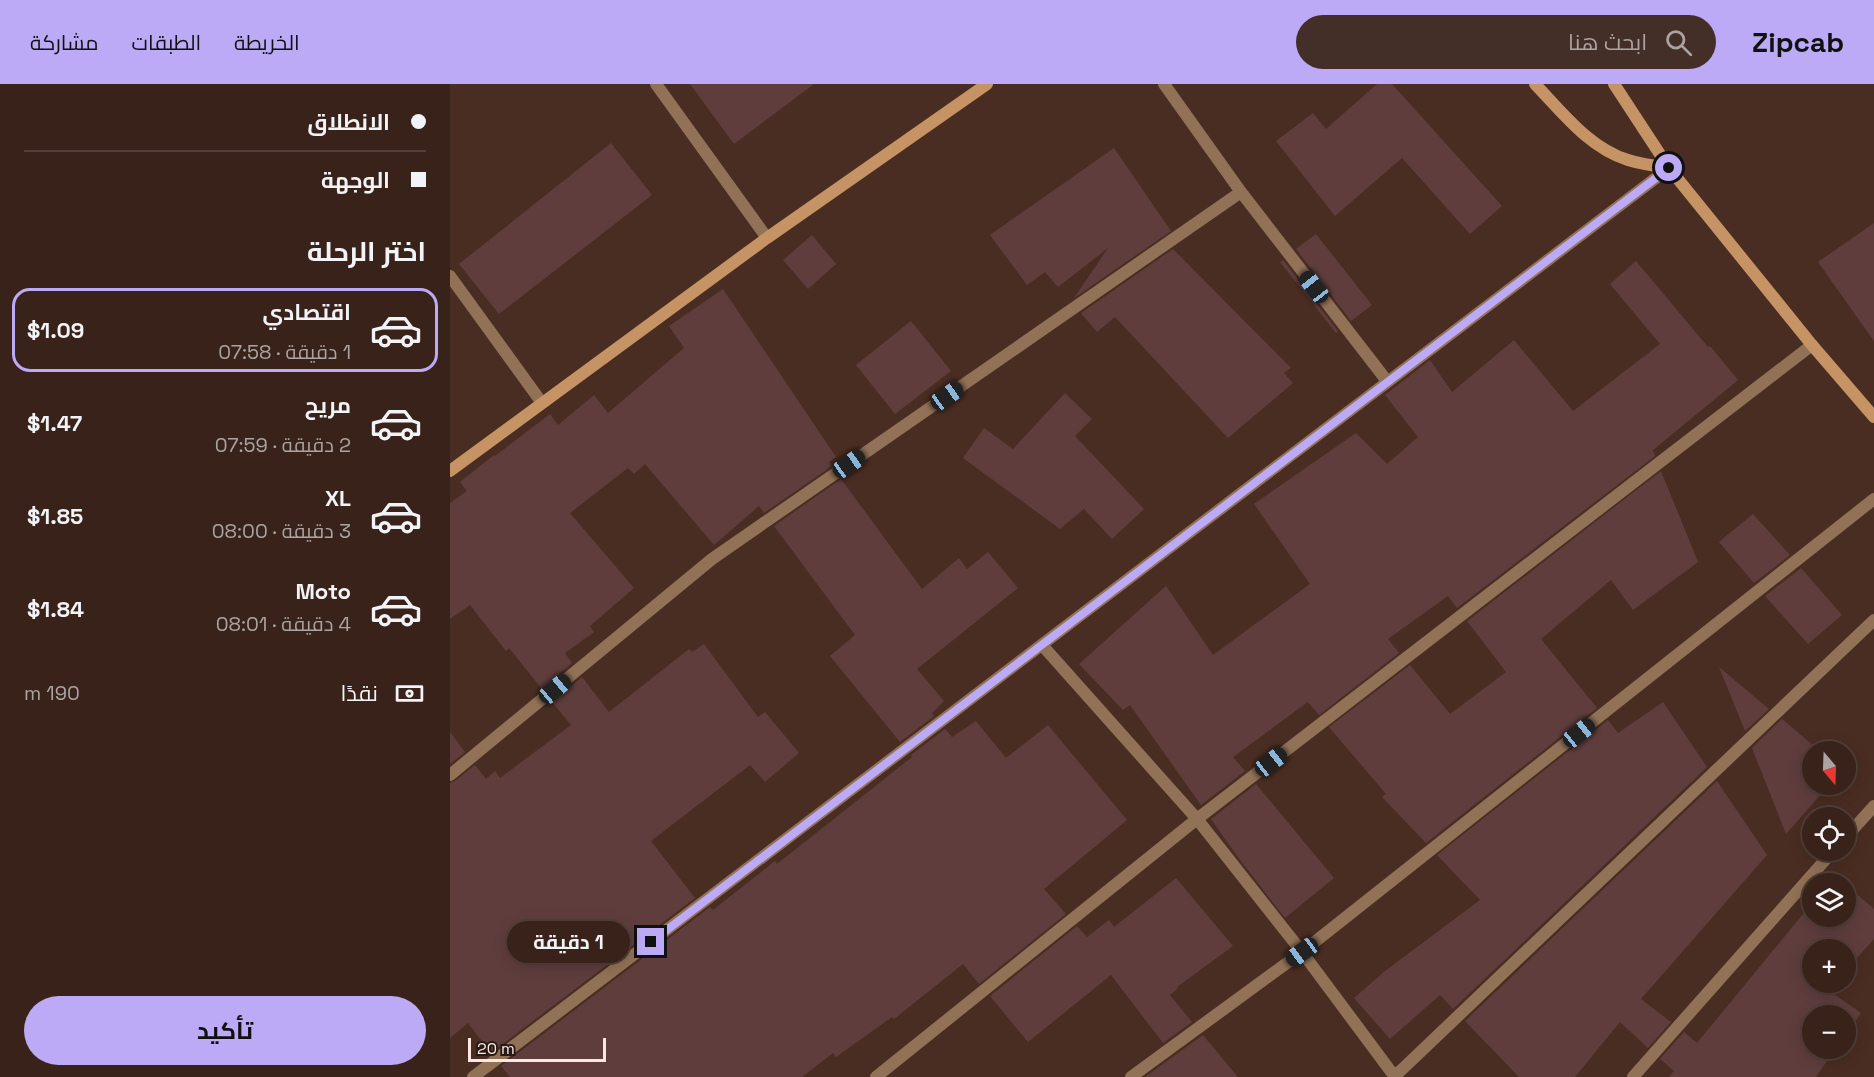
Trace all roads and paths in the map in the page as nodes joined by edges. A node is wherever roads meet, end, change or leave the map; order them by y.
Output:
1 (656, 84) edge
2 (987, 84) edge
3 (1164, 84) edge
4 (1535, 84) edge
5 (1614, 84) edge
6 (1669, 168) junction
7 (1241, 192) junction
8 (767, 238) junction
9 (450, 276) edge
10 (1812, 345) junction
11 (1387, 381) junction
12 (542, 403) junction
13 (1874, 417) edge
14 (450, 471) edge
15 (1874, 499) edge
16 (1874, 620) edge
17 (1042, 645) junction
18 (450, 775) edge
19 (1874, 806) edge
20 (1197, 819) junction
21 (1856, 826) edge
22 (1824, 861) edge
23 (1302, 952) junction
24 (482, 1075) edge
25 (876, 1077) edge
26 (1131, 1077) edge
27 (1395, 1077) edge
28 (1633, 1077) edge

1 - 8 street
2 - 8 main road
3 - 7 street
4 - 6 main road
5 - 6 main road
6 - 10 main road
6 - 11 street
7 - 11 street
7 - 18 street
8 - 12 main road
9 - 12 street
10 - 13 main road
10 - 20 street
11 - 17 street
12 - 14 main road
15 - 23 street
16 - 27 street
17 - 20 street
17 - 24 street
19 - 21 street
20 - 23 street
20 - 25 street
22 - 28 street
23 - 26 street
23 - 27 street

